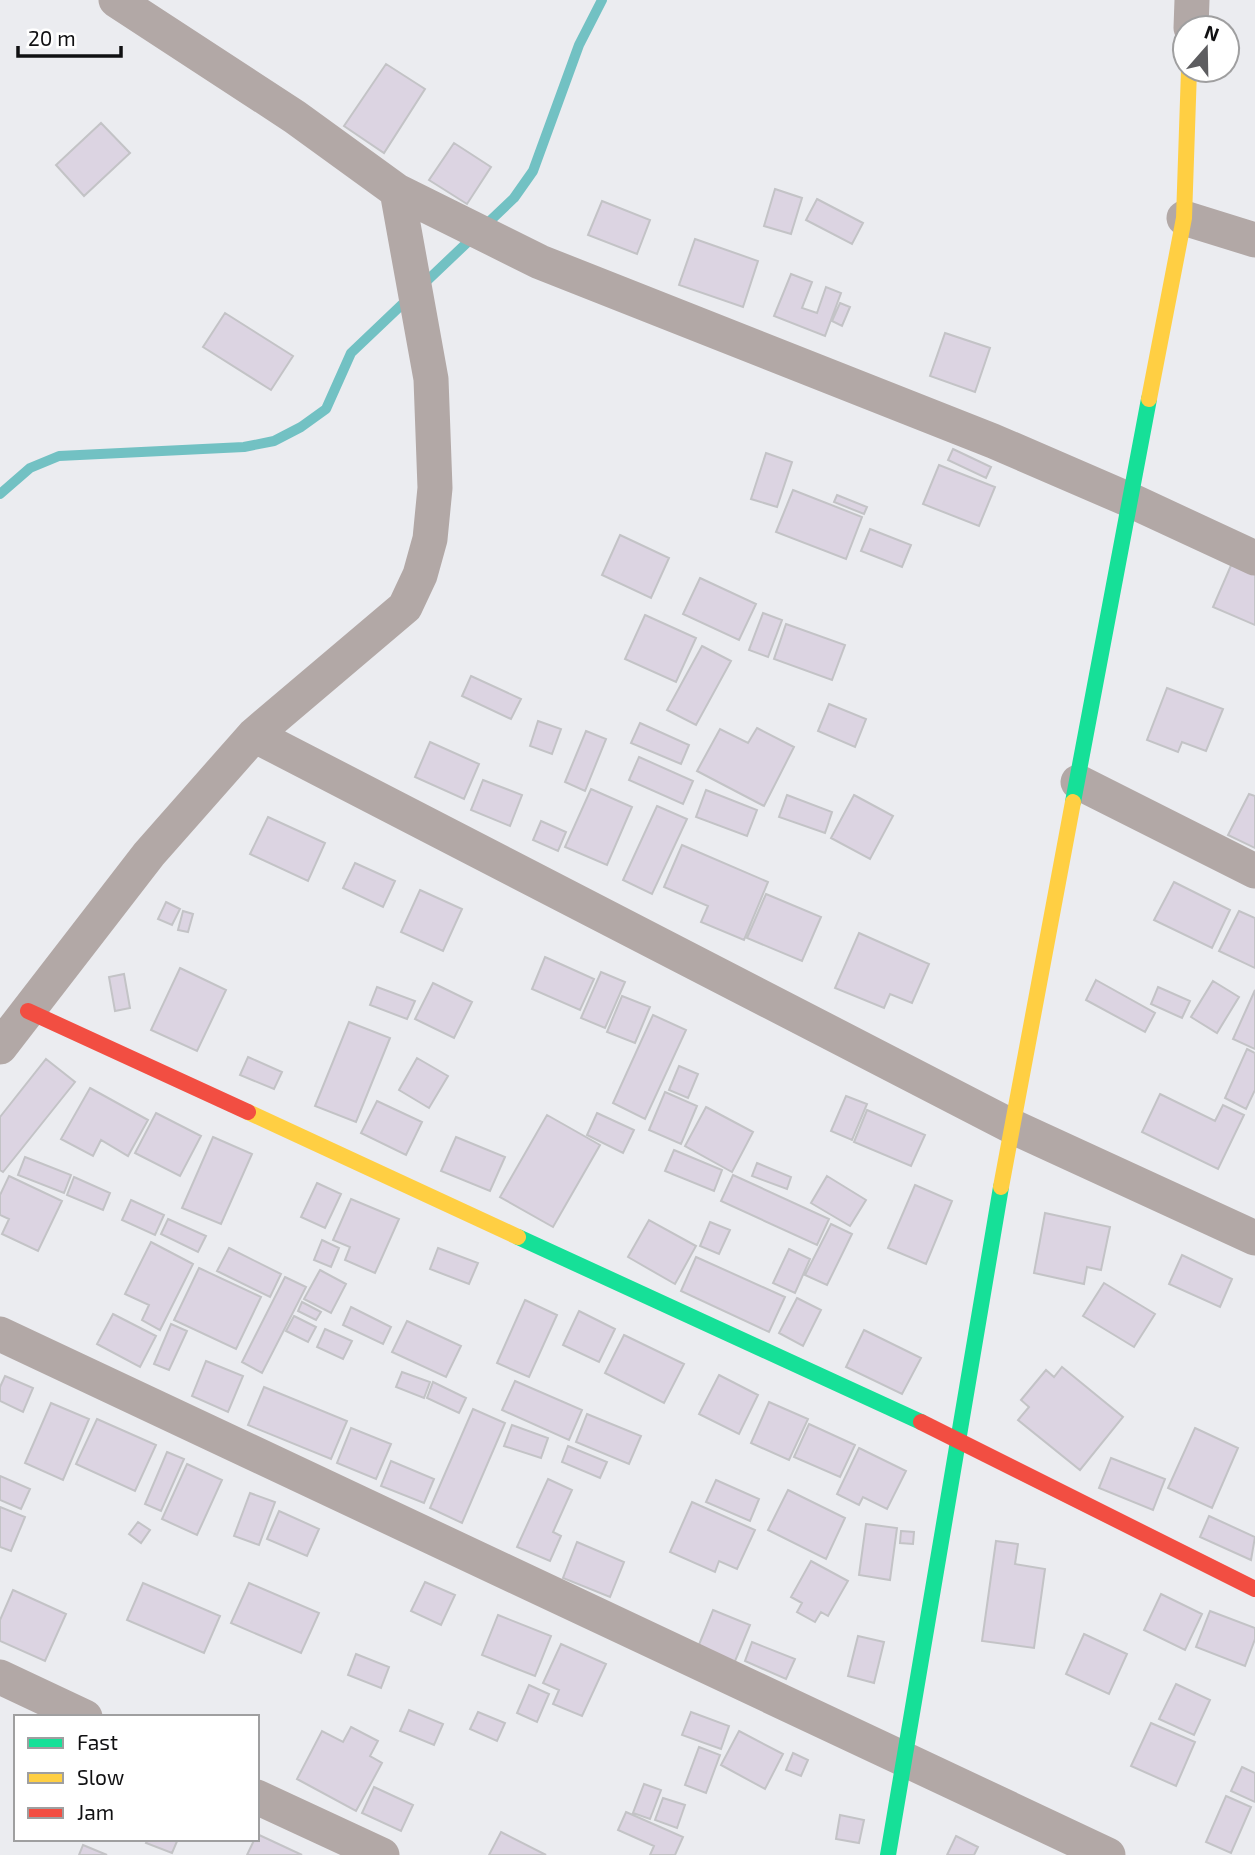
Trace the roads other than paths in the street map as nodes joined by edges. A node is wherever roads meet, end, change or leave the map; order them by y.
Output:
1 (116, 0) edge
2 (1189, 84) edge
3 (397, 191) junction
4 (1184, 218) junction
5 (1255, 240) edge
6 (1132, 500) junction
7 (1255, 558) edge
8 (254, 735) junction
9 (1079, 782) junction
10 (1255, 871) edge
11 (27, 1011) junction
12 (0, 1046) edge
13 (1011, 1126) junction
14 (1255, 1238) edge
15 (0, 1334) edge
16 (958, 1439) junction
17 (1255, 1589) edge
18 (0, 1677) edge
19 (81, 1715) edge
20 (903, 1757) junction
21 (259, 1798) edge
22 (382, 1855) edge
23 (888, 1855) edge
24 (1108, 1855) edge

1 - 3 street
2 - 4 street
3 - 6 street
3 - 8 street
4 - 5 street
4 - 6 street
6 - 7 street
6 - 9 street
8 - 11 street
8 - 13 street
9 - 10 street
9 - 13 street
11 - 12 street
11 - 16 street
13 - 14 street
13 - 16 street
15 - 20 street
16 - 17 street
16 - 20 street
18 - 19 street
20 - 23 street
20 - 24 street
21 - 22 street

